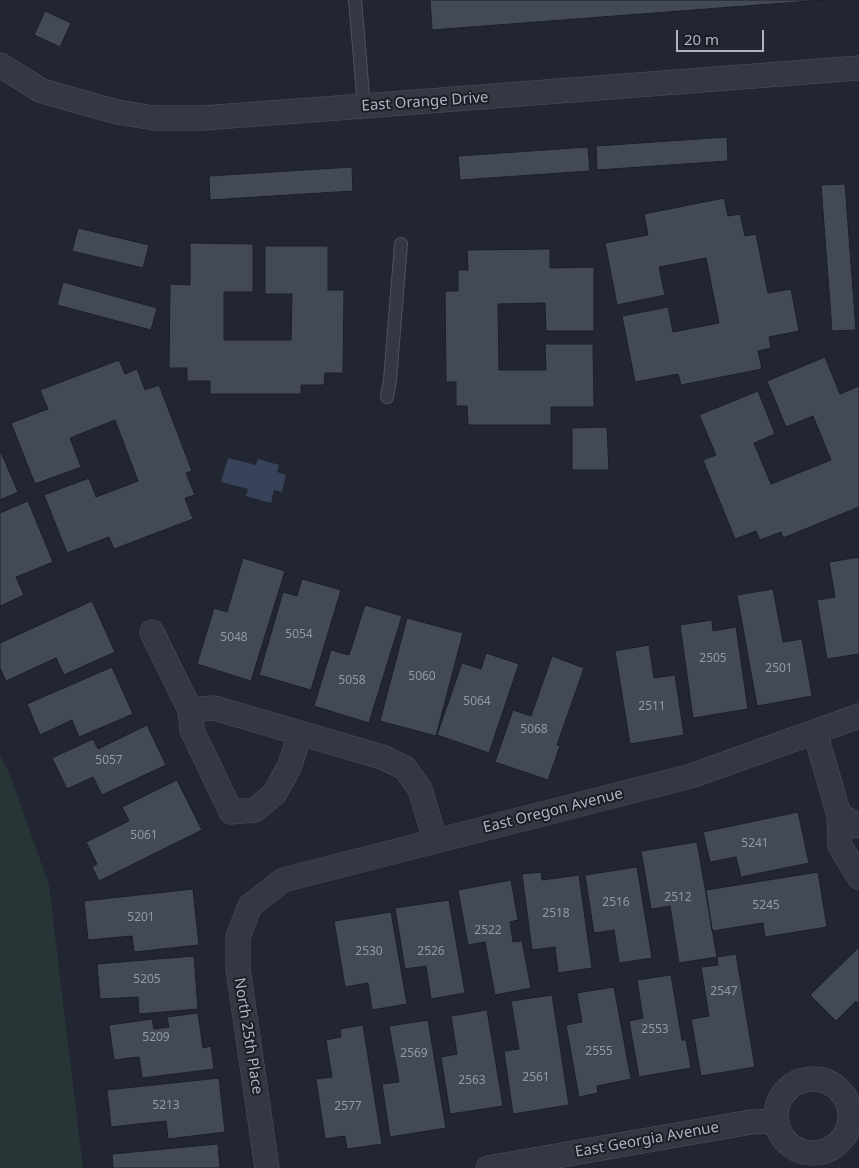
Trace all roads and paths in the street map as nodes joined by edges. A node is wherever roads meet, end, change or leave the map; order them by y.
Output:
1 (355, 0) edge
2 (0, 65) edge
3 (859, 68) edge
4 (364, 106) junction
5 (401, 244) dead end
6 (387, 397) dead end
7 (152, 632) dead end
8 (190, 710) junction
9 (859, 716) edge
10 (815, 732) junction
11 (300, 734) junction
12 (849, 820) edge
13 (435, 840) junction
14 (859, 877) edge
15 (250, 906) joint
16 (777, 1121) dead end
17 (266, 1168) edge
18 (488, 1168) edge

1 - 4 lane
2 - 4 street, East Orange Drive
3 - 4 street, East Orange Drive
5 - 6 lane
7 - 8 street
8 - 11 street
8 - 11 street
9 - 10 street, East Oregon Avenue
10 - 12 street
10 - 13 street, East Oregon Avenue
11 - 13 street
12 - 14 street
13 - 15 street, East Oregon Avenue
15 - 17 street, North 25th Place
16 - 18 street, East Georgia Avenue

